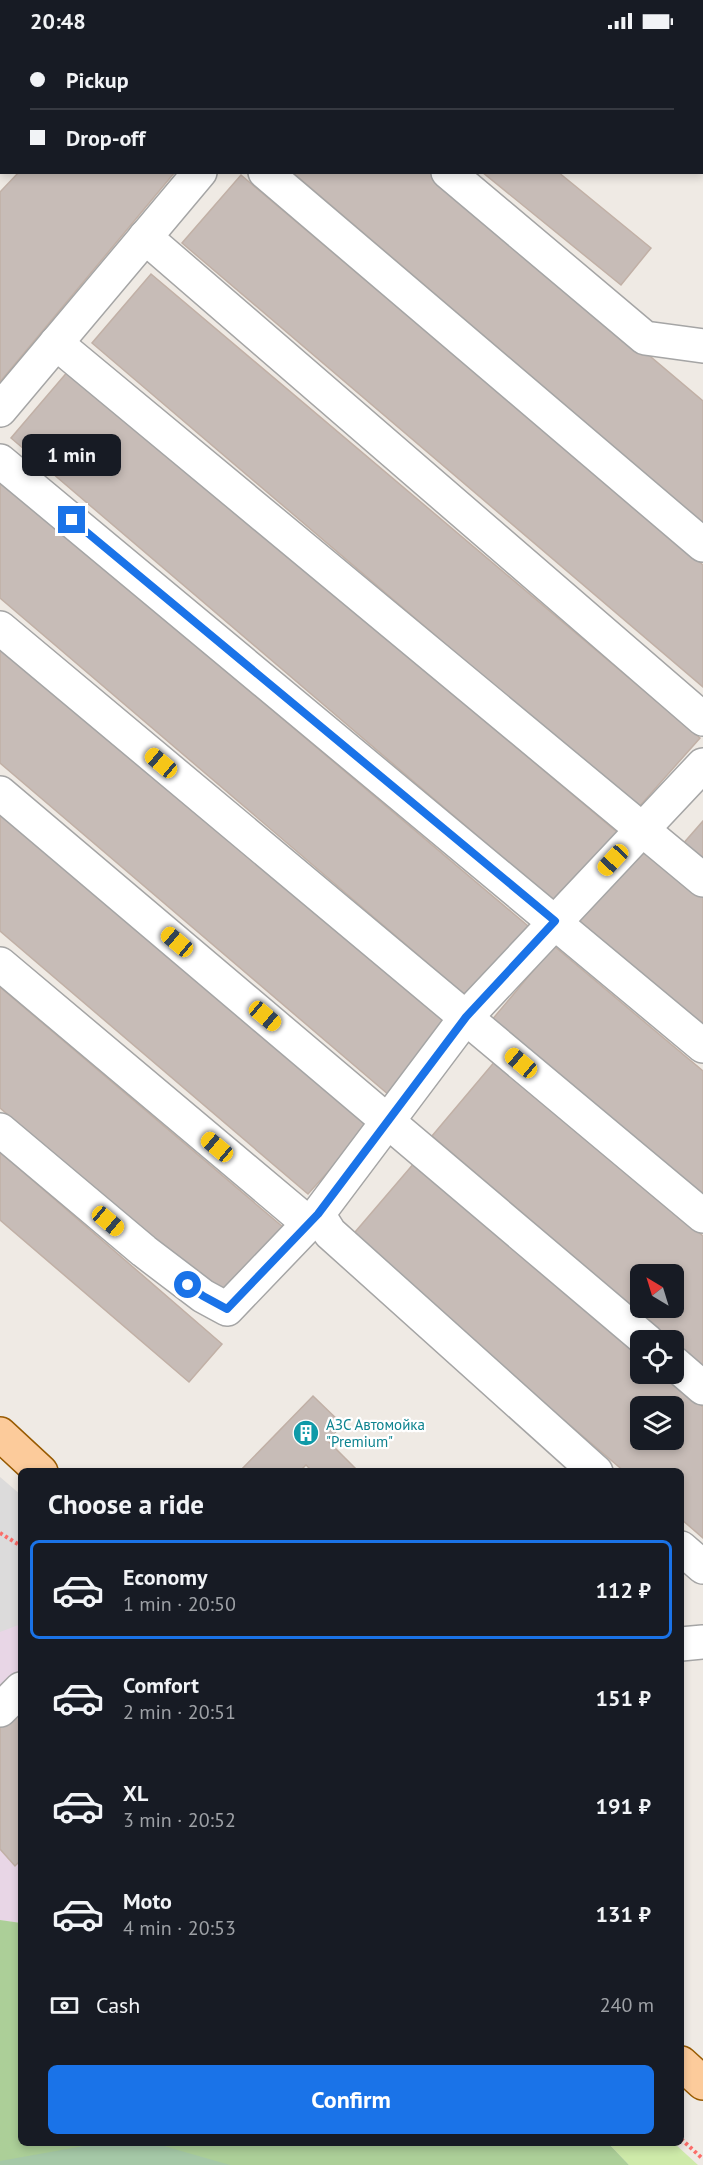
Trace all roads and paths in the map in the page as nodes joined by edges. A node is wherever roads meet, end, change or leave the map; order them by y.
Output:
1 (198, 174) edge
2 (267, 174) edge
3 (450, 174) edge
4 (145, 237) junction
5 (56, 343) junction
6 (703, 345) edge
7 (0, 410) edge
8 (0, 461) edge
9 (703, 545) edge
10 (0, 628) edge
11 (703, 719) edge
12 (703, 765) edge
13 (0, 793) edge
14 (641, 829) junction
15 (703, 880) edge
16 (555, 921) junction
17 (0, 964) edge
18 (466, 1017) junction
19 (703, 1046) edge
20 (388, 1121) junction
21 (0, 1130) edge
22 (703, 1216) edge
23 (313, 1218) junction
24 (634, 1330) edge
25 (684, 1372) edge
26 (703, 1388) edge
27 (0, 1434) edge
28 (37, 1468) edge
29 (592, 1468) edge
30 (0, 1533) edge
31 (18, 1544) edge
32 (684, 1551) edge
33 (703, 1567) edge
34 (703, 1642) edge
35 (684, 1644) edge
36 (18, 1692) edge
37 (0, 1710) edge
38 (684, 2066) edge
39 (703, 2083) edge
40 (684, 2142) edge
41 (703, 2159) edge

1 - 4 lane
2 - 9 lane
3 - 6 lane
4 - 5 lane
4 - 11 lane
5 - 7 lane
5 - 14 lane
8 - 16 lane
10 - 18 lane
12 - 14 lane
13 - 20 lane
14 - 15 lane
14 - 16 lane
16 - 18 lane
16 - 19 lane
17 - 23 lane
18 - 20 lane
18 - 22 lane
20 - 23 lane
20 - 24 lane
21 - 23 lane
23 - 29 lane
25 - 26 lane
27 - 28 main road
30 - 31 path
32 - 33 lane
34 - 35 lane
36 - 37 lane
38 - 39 main road
40 - 41 path

